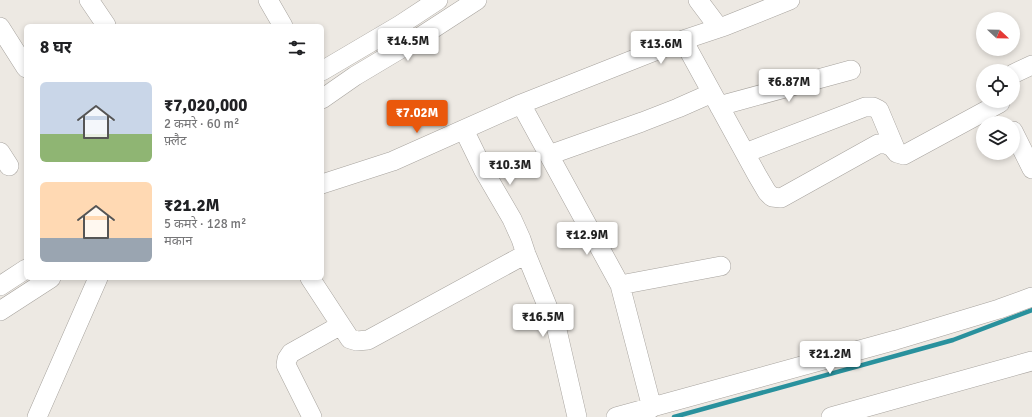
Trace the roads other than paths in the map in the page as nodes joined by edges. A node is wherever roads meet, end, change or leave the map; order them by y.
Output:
1 (89, 0) edge
2 (268, 0) edge
3 (438, 0) edge
4 (477, 0) edge
5 (698, 0) edge
6 (784, 1) edge
7 (106, 24) dead end
8 (282, 24) edge
9 (0, 27) edge
10 (719, 28) junction
11 (411, 31) junction
12 (683, 40) junction
13 (1032, 64) edge
14 (24, 65) edge
15 (324, 70) edge
16 (851, 70) dead end
17 (1020, 70) edge
18 (324, 98) edge
19 (715, 99) junction
20 (521, 104) junction
21 (989, 108) edge
22 (464, 130) junction
23 (1020, 145) edge
24 (745, 153) junction
25 (897, 153) junction
26 (549, 155) junction
27 (1032, 169) edge
28 (324, 183) edge
29 (526, 254) junction
30 (721, 266) dead end
31 (24, 270) edge
32 (49, 280) edge
33 (97, 280) edge
34 (311, 280) edge
35 (620, 285) junction
36 (0, 286) edge
37 (1032, 297) edge
38 (0, 311) edge
39 (341, 325) junction
40 (1032, 362) edge
41 (652, 408) junction
42 (37, 417) edge
43 (312, 417) edge
44 (577, 417) edge
45 (616, 417) edge
46 (831, 417) edge

1 - 7 street
2 - 8 street
3 - 11 street
4 - 11 street
5 - 10 street
6 - 10 street
9 - 14 street
10 - 12 street
11 - 15 street
11 - 18 street
12 - 19 street
12 - 20 street
13 - 17 street
16 - 19 street
19 - 24 street
19 - 26 street
20 - 22 street
20 - 26 street
21 - 25 street
22 - 28 street
22 - 29 street
23 - 27 street
24 - 25 street
24 - 25 street
26 - 35 street
29 - 39 street
29 - 44 street
30 - 35 street
31 - 36 street
32 - 38 street
33 - 42 street
34 - 39 street
35 - 41 street
37 - 41 street
39 - 43 street
40 - 46 street
41 - 45 street

